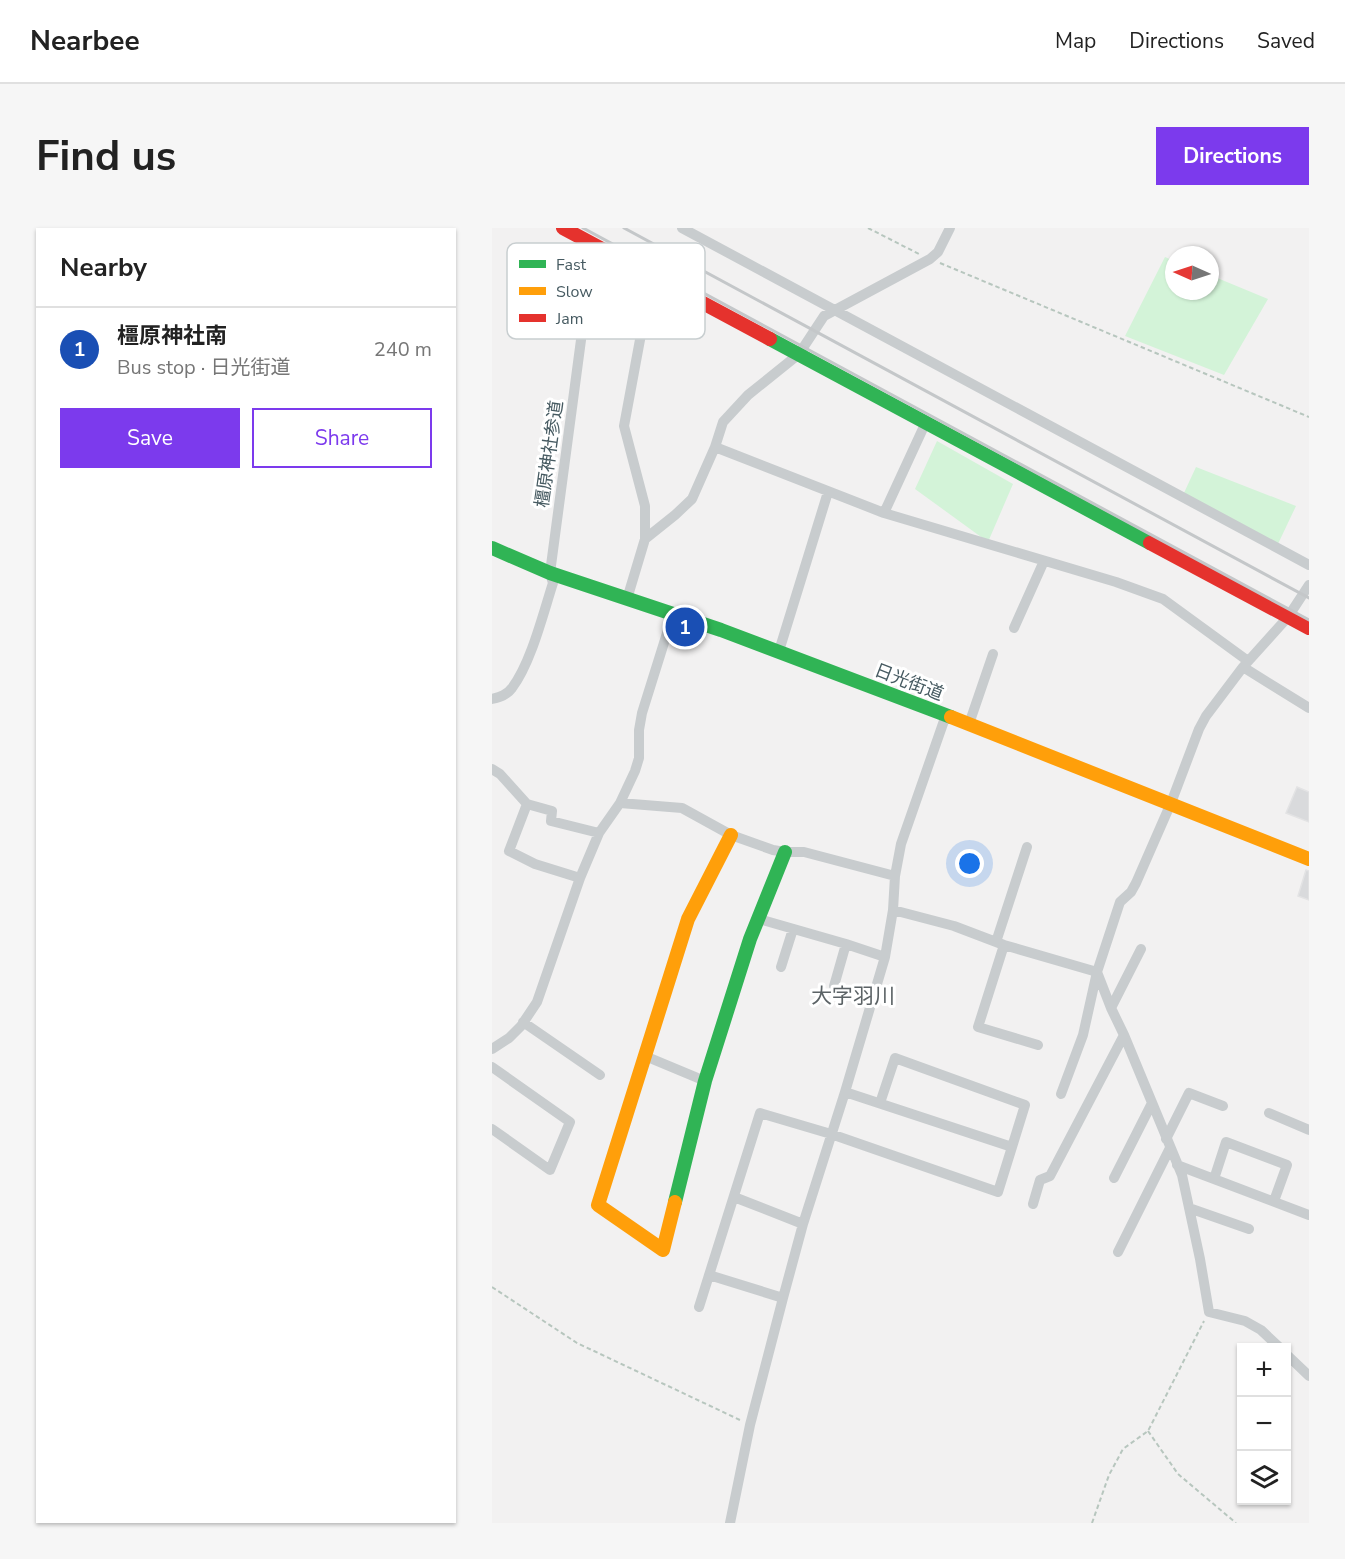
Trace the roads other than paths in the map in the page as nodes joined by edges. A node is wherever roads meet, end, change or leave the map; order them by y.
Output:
1 (563, 228) edge
2 (681, 228) edge
3 (950, 228) edge
4 (591, 243) edge
5 (705, 304) edge
6 (836, 310) junction
7 (640, 339) edge
8 (581, 340) dead end
9 (798, 354) junction
10 (926, 422) junction
11 (715, 447) junction
12 (828, 492) junction
13 (884, 513) junction
14 (645, 539) junction
15 (492, 548) edge
16 (1044, 561) junction
17 (1309, 565) edge
18 (550, 573) junction
19 (1309, 585) edge
20 (627, 599) junction
21 (673, 614) junction
22 (1288, 617) junction
23 (1014, 628) dead end
24 (1309, 628) edge
25 (779, 651) junction
26 (993, 654) dead end
27 (1245, 664) junction
28 (492, 699) edge
29 (1309, 708) edge
30 (946, 715) junction
31 (969, 724) junction
32 (492, 769) edge
33 (620, 803) junction
34 (1171, 803) junction
35 (527, 804) junction
36 (599, 832) junction
37 (731, 835) junction
38 (1027, 847) dead end
39 (785, 852) junction
40 (1309, 859) edge
41 (895, 876) junction
42 (580, 878) junction
43 (893, 910) junction
44 (759, 919) junction
45 (793, 929) junction
46 (846, 944) junction
47 (1000, 944) junction
48 (1141, 949) dead end
49 (885, 957) junction
50 (781, 968) dead end
51 (1097, 972) junction
52 (834, 986) dead end
53 (1111, 1008) junction
54 (523, 1022) junction
55 (1124, 1035) junction
56 (1038, 1045) dead end
57 (492, 1049) edge
58 (645, 1056) junction
59 (492, 1067) edge
60 (600, 1075) dead end
61 (705, 1082) junction
62 (845, 1092) junction
63 (1061, 1094) dead end
64 (880, 1103) junction
65 (1152, 1103) junction
66 (1223, 1106) dead end
67 (1269, 1113) dead end
68 (492, 1129) edge
69 (1309, 1130) edge
70 (831, 1134) junction
71 (1168, 1143) junction
72 (1012, 1147) junction
73 (1177, 1165) junction
74 (1114, 1178) dead end
75 (1214, 1179) junction
76 (734, 1197) junction
77 (1274, 1202) junction
78 (1033, 1204) dead end
79 (1189, 1208) junction
80 (1309, 1215) edge
81 (803, 1224) junction
82 (1249, 1229) dead end
83 (1118, 1252) dead end
84 (709, 1275) junction
85 (783, 1298) junction
86 (699, 1307) dead end
87 (1276, 1343) edge
88 (1291, 1358) edge
89 (1309, 1376) edge
90 (730, 1523) edge

1 - 4 main road
2 - 6 street
3 - 6 street
5 - 9 main road
6 - 9 street
6 - 17 street
7 - 14 street
8 - 18 street, 橿原神社参道
9 - 10 main road
9 - 11 street
10 - 13 street
10 - 22 main road
11 - 12 street
11 - 14 street
12 - 13 street
12 - 25 street
13 - 16 street
14 - 20 street
15 - 18 main road, 日光街道
16 - 23 street
16 - 27 street
18 - 20 main road, 日光街道
18 - 28 street, 橿原神社参道
19 - 22 street
20 - 21 main road, 日光街道
21 - 25 main road, 日光街道
21 - 33 street
22 - 24 main road
22 - 27 street
25 - 30 main road, 日光街道
26 - 31 street
27 - 29 street
27 - 34 street
30 - 31 main road, 日光街道
30 - 41 street
31 - 34 main road, 日光街道
32 - 35 street
33 - 36 street
33 - 37 street
34 - 40 main road, 日光街道
34 - 51 street
35 - 36 street
35 - 42 street
36 - 42 street
37 - 39 street
37 - 58 main road
38 - 47 street
39 - 41 street
39 - 44 main road
41 - 43 street
42 - 54 street
43 - 47 street
43 - 49 street
44 - 45 street
44 - 61 main road
45 - 46 street
45 - 50 street
46 - 49 street
46 - 52 street
47 - 51 street
47 - 56 street
48 - 53 street
49 - 62 street
51 - 53 street
51 - 63 street
53 - 55 street
54 - 57 street
54 - 60 street
55 - 65 street
55 - 78 street
58 - 61 street
58 - 61 main road
59 - 68 street
62 - 64 street
62 - 70 street
64 - 72 street
64 - 72 street
65 - 71 street
65 - 74 street
66 - 71 street
67 - 69 street
70 - 72 street
70 - 76 street
70 - 81 street
71 - 73 street
71 - 83 street
73 - 75 street
73 - 79 street
75 - 77 street
75 - 77 street
76 - 81 street
76 - 84 street
77 - 80 street
79 - 82 street
79 - 87 street
81 - 85 street
84 - 85 street
84 - 86 street
85 - 90 street
88 - 89 street

